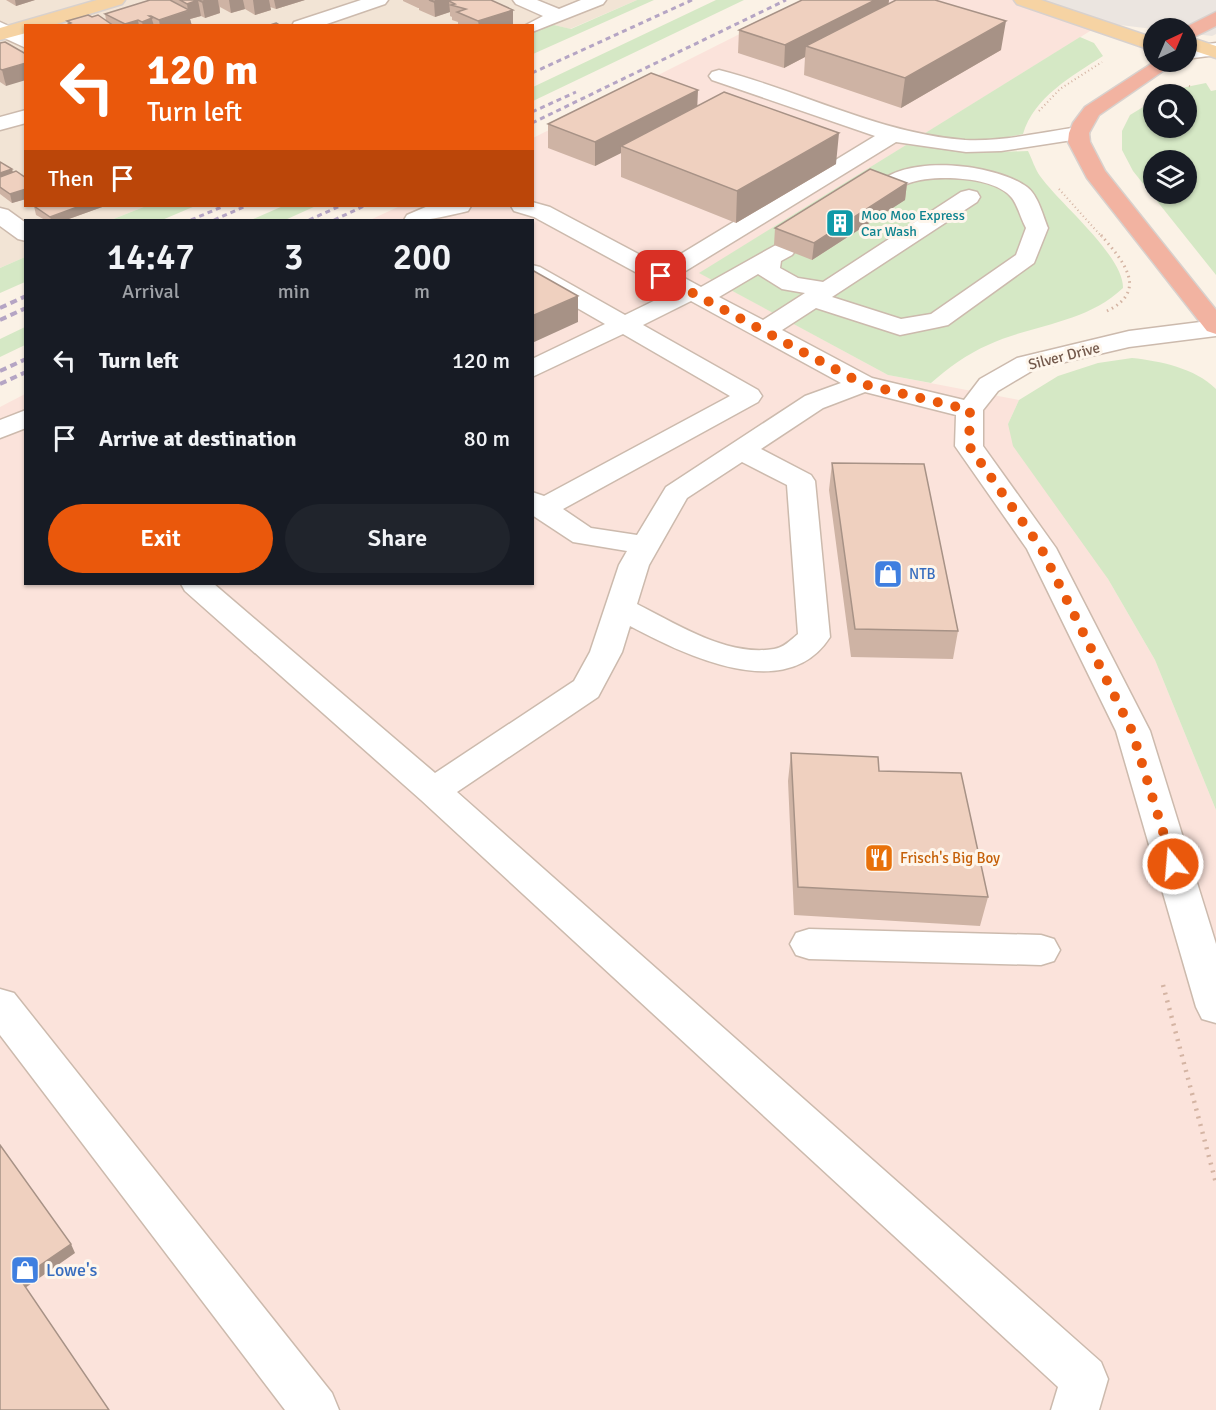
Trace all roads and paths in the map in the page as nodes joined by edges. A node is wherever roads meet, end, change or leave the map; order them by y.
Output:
1 (116, 0) edge
2 (379, 0) edge
3 (522, 0) edge
4 (597, 0) edge
5 (1023, 0) edge
6 (1062, 0) edge
7 (559, 16) junction
8 (1216, 18) edge
9 (30, 24) edge
10 (308, 24) edge
11 (534, 26) edge
12 (1143, 27) edge
13 (12, 29) edge
14 (1197, 29) edge
15 (24, 40) edge
16 (1143, 41) edge
17 (1197, 47) edge
18 (1197, 55) edge
19 (1215, 55) edge
20 (1151, 72) edge
21 (719, 76) dead end
22 (24, 117) edge
23 (0, 124) edge
24 (1079, 133) junction
25 (892, 135) junction
26 (883, 190) edge
27 (969, 197) dead end
28 (454, 207) edge
29 (525, 207) edge
30 (0, 215) edge
31 (418, 219) edge
32 (557, 220) junction
33 (534, 228) edge
34 (24, 233) edge
35 (534, 273) edge
36 (661, 276) junction
37 (820, 294) junction
38 (696, 295) junction
39 (624, 324) junction
40 (1216, 327) edge
41 (764, 332) junction
42 (534, 368) edge
43 (863, 384) junction
44 (970, 410) junction
45 (741, 450) junction
46 (538, 505) edge
47 (646, 545) junction
48 (197, 585) edge
49 (620, 608) junction
50 (433, 791) junction
51 (809, 944) dead end
52 (1041, 950) dead end
53 (0, 1005) edge
54 (1216, 1007) edge
55 (315, 1410) edge
56 (1075, 1410) edge

1 - 9 main road
2 - 10 street
3 - 7 street
4 - 7 street
5 - 16 main road
6 - 12 main road
7 - 11 street
8 - 14 highway
13 - 15 street
17 - 19 main road
18 - 19 main road
20 - 24 highway
21 - 25 street
22 - 23 street
24 - 25 street
24 - 40 highway
25 - 36 street
26 - 37 street
27 - 37 street
28 - 31 street
29 - 32 street
30 - 34 street
32 - 33 street
32 - 36 street
35 - 39 street
36 - 38 street
37 - 38 street
37 - 41 street
38 - 39 street
38 - 41 street
39 - 42 street
39 - 46 street
40 - 44 street, Silver Drive
41 - 43 street
43 - 44 street
43 - 45 street
44 - 54 street
45 - 47 street
45 - 49 street
46 - 47 street
47 - 49 street
48 - 50 street
49 - 50 street
50 - 56 street
51 - 52 street
53 - 55 street

